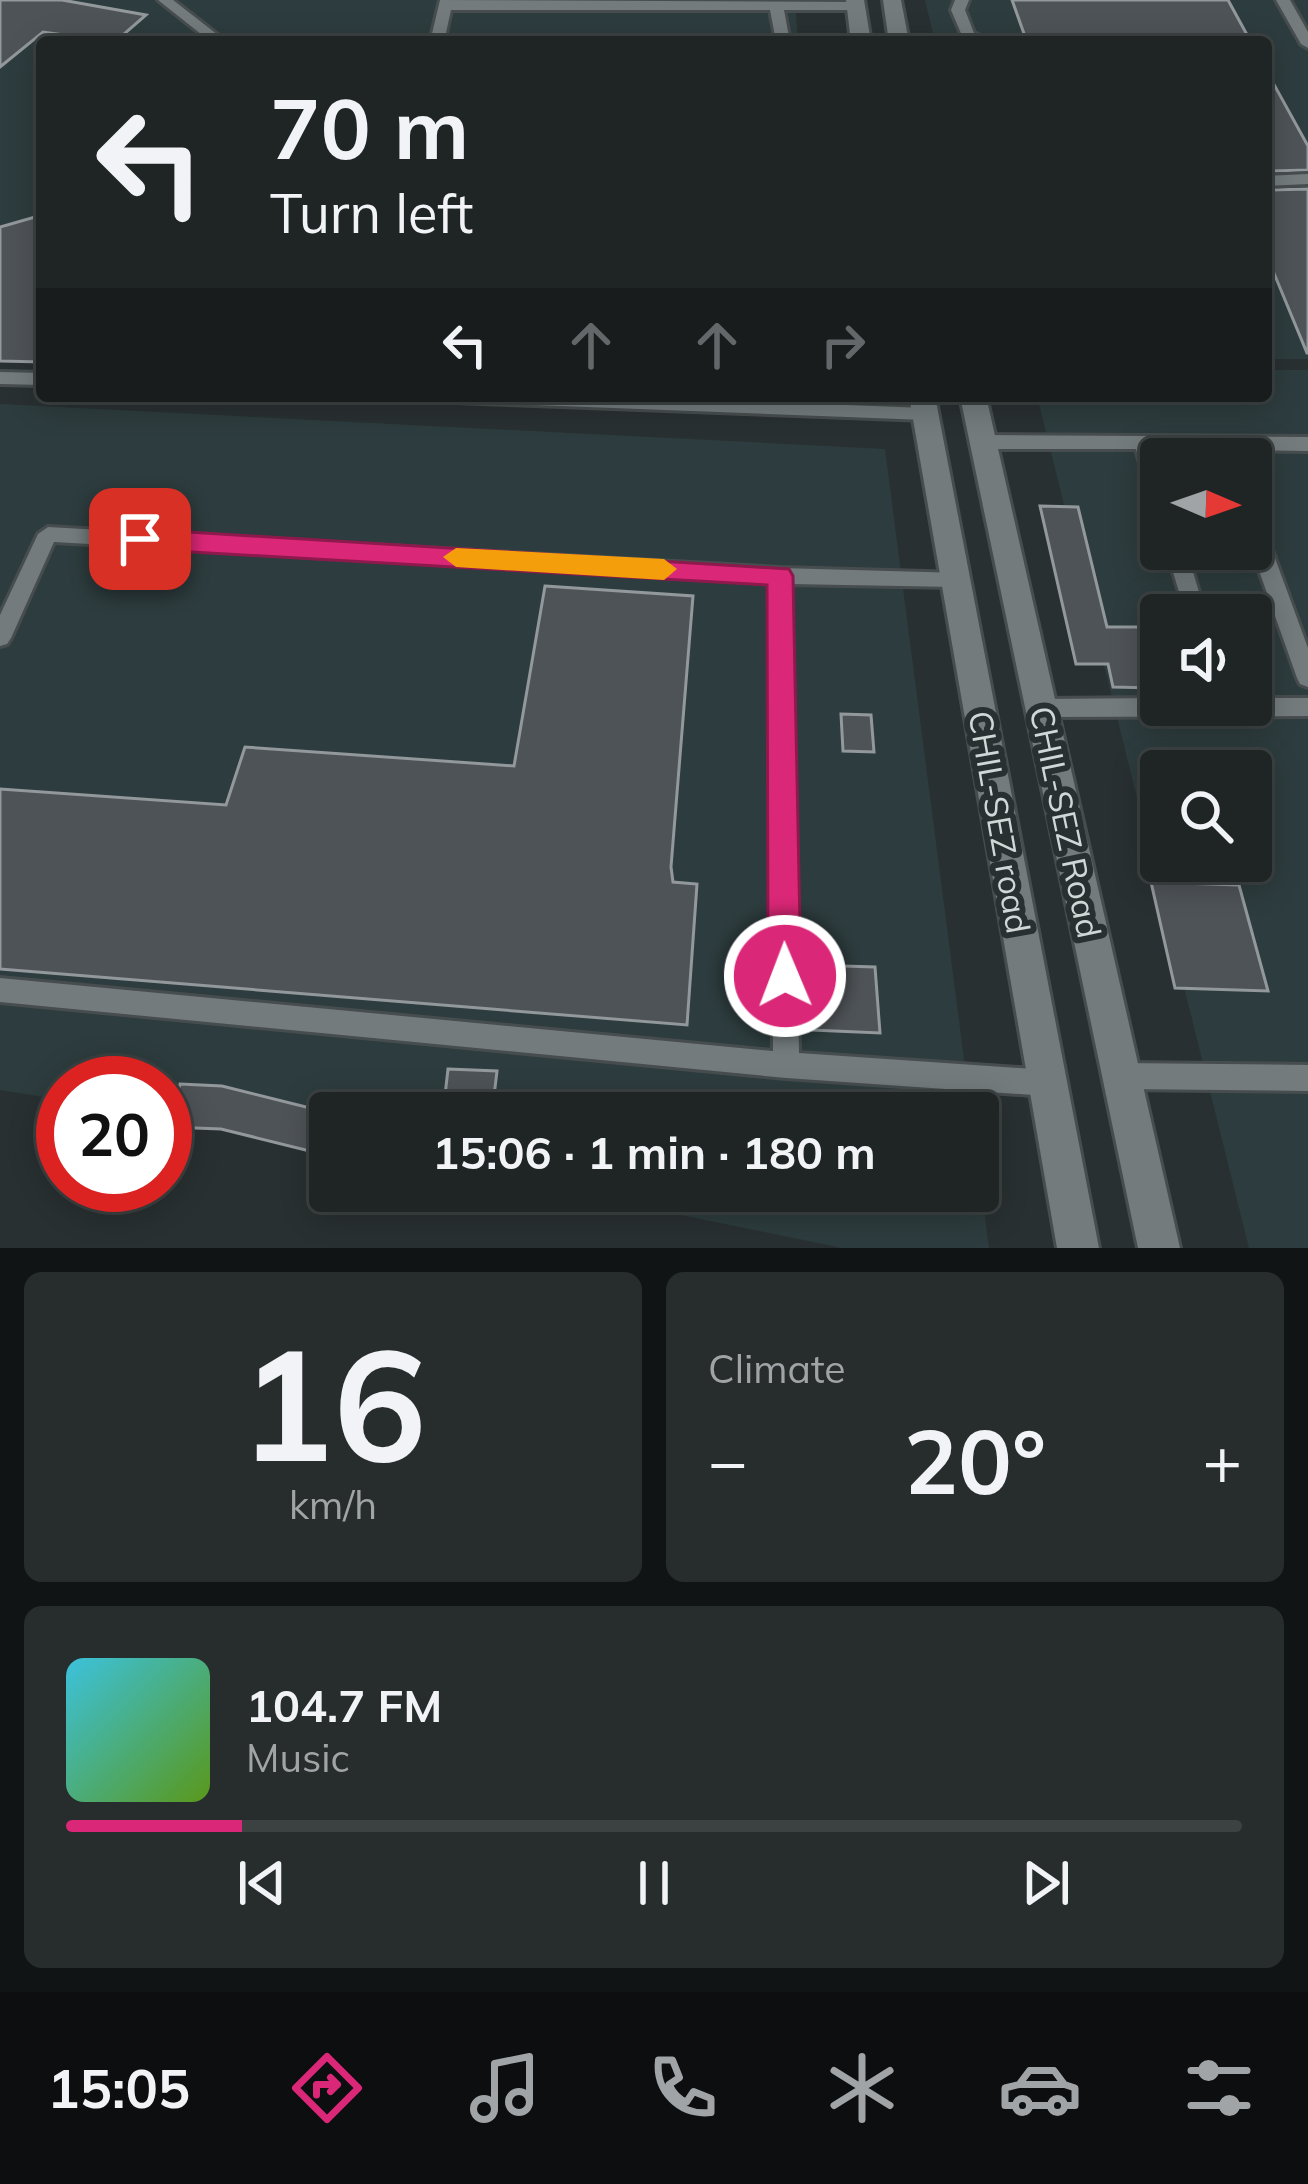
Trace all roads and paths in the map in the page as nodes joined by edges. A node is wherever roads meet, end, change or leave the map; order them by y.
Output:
1 (165, 0) edge
2 (892, 0) edge
3 (962, 0) edge
4 (1283, 0) edge
5 (446, 3) edge
6 (776, 3) edge
7 (855, 3) edge
8 (212, 36) edge
9 (438, 36) edge
10 (782, 36) edge
11 (860, 36) edge
12 (898, 36) edge
13 (972, 36) edge
14 (1308, 44) edge
15 (1308, 179) edge
16 (1272, 181) edge
17 (0, 378) edge
18 (36, 380) edge
19 (777, 402) edge
20 (974, 402) edge
21 (830, 403) edge
22 (924, 405) edge
23 (982, 442) junction
24 (1140, 442) edge
25 (1308, 444) edge
26 (1272, 447) edge
27 (1269, 570) edge
28 (780, 576) junction
29 (955, 579) junction
30 (0, 638) edge
31 (1308, 678) edge
32 (1140, 707) edge
33 (1272, 707) edge
34 (1308, 707) edge
35 (1040, 708) junction
36 (0, 990) edge
37 (786, 1065) junction
38 (1121, 1076) junction
39 (1308, 1078) edge
40 (1048, 1083) junction
41 (1078, 1248) edge
42 (1160, 1248) edge

1 - 8 lane
2 - 12 street
3 - 13 lane
4 - 14 lane
5 - 6 lane
5 - 9 lane
6 - 7 lane
6 - 10 lane
7 - 11 street
15 - 16 lane
17 - 18 lane
19 - 21 lane
20 - 23 street, CHIL-SEZ Road
21 - 22 lane
22 - 29 street, CHIL-SEZ road
23 - 24 lane
23 - 35 street, CHIL-SEZ Road
25 - 26 lane
27 - 31 lane
28 - 29 lane
28 - 30 lane
28 - 37 lane
29 - 40 street, CHIL-SEZ road
32 - 35 lane
33 - 34 lane
35 - 38 street, CHIL-SEZ Road
36 - 37 lane
37 - 40 lane
38 - 39 lane
38 - 42 street, CHIL-SEZ Road
40 - 41 street, CHIL-SEZ road

